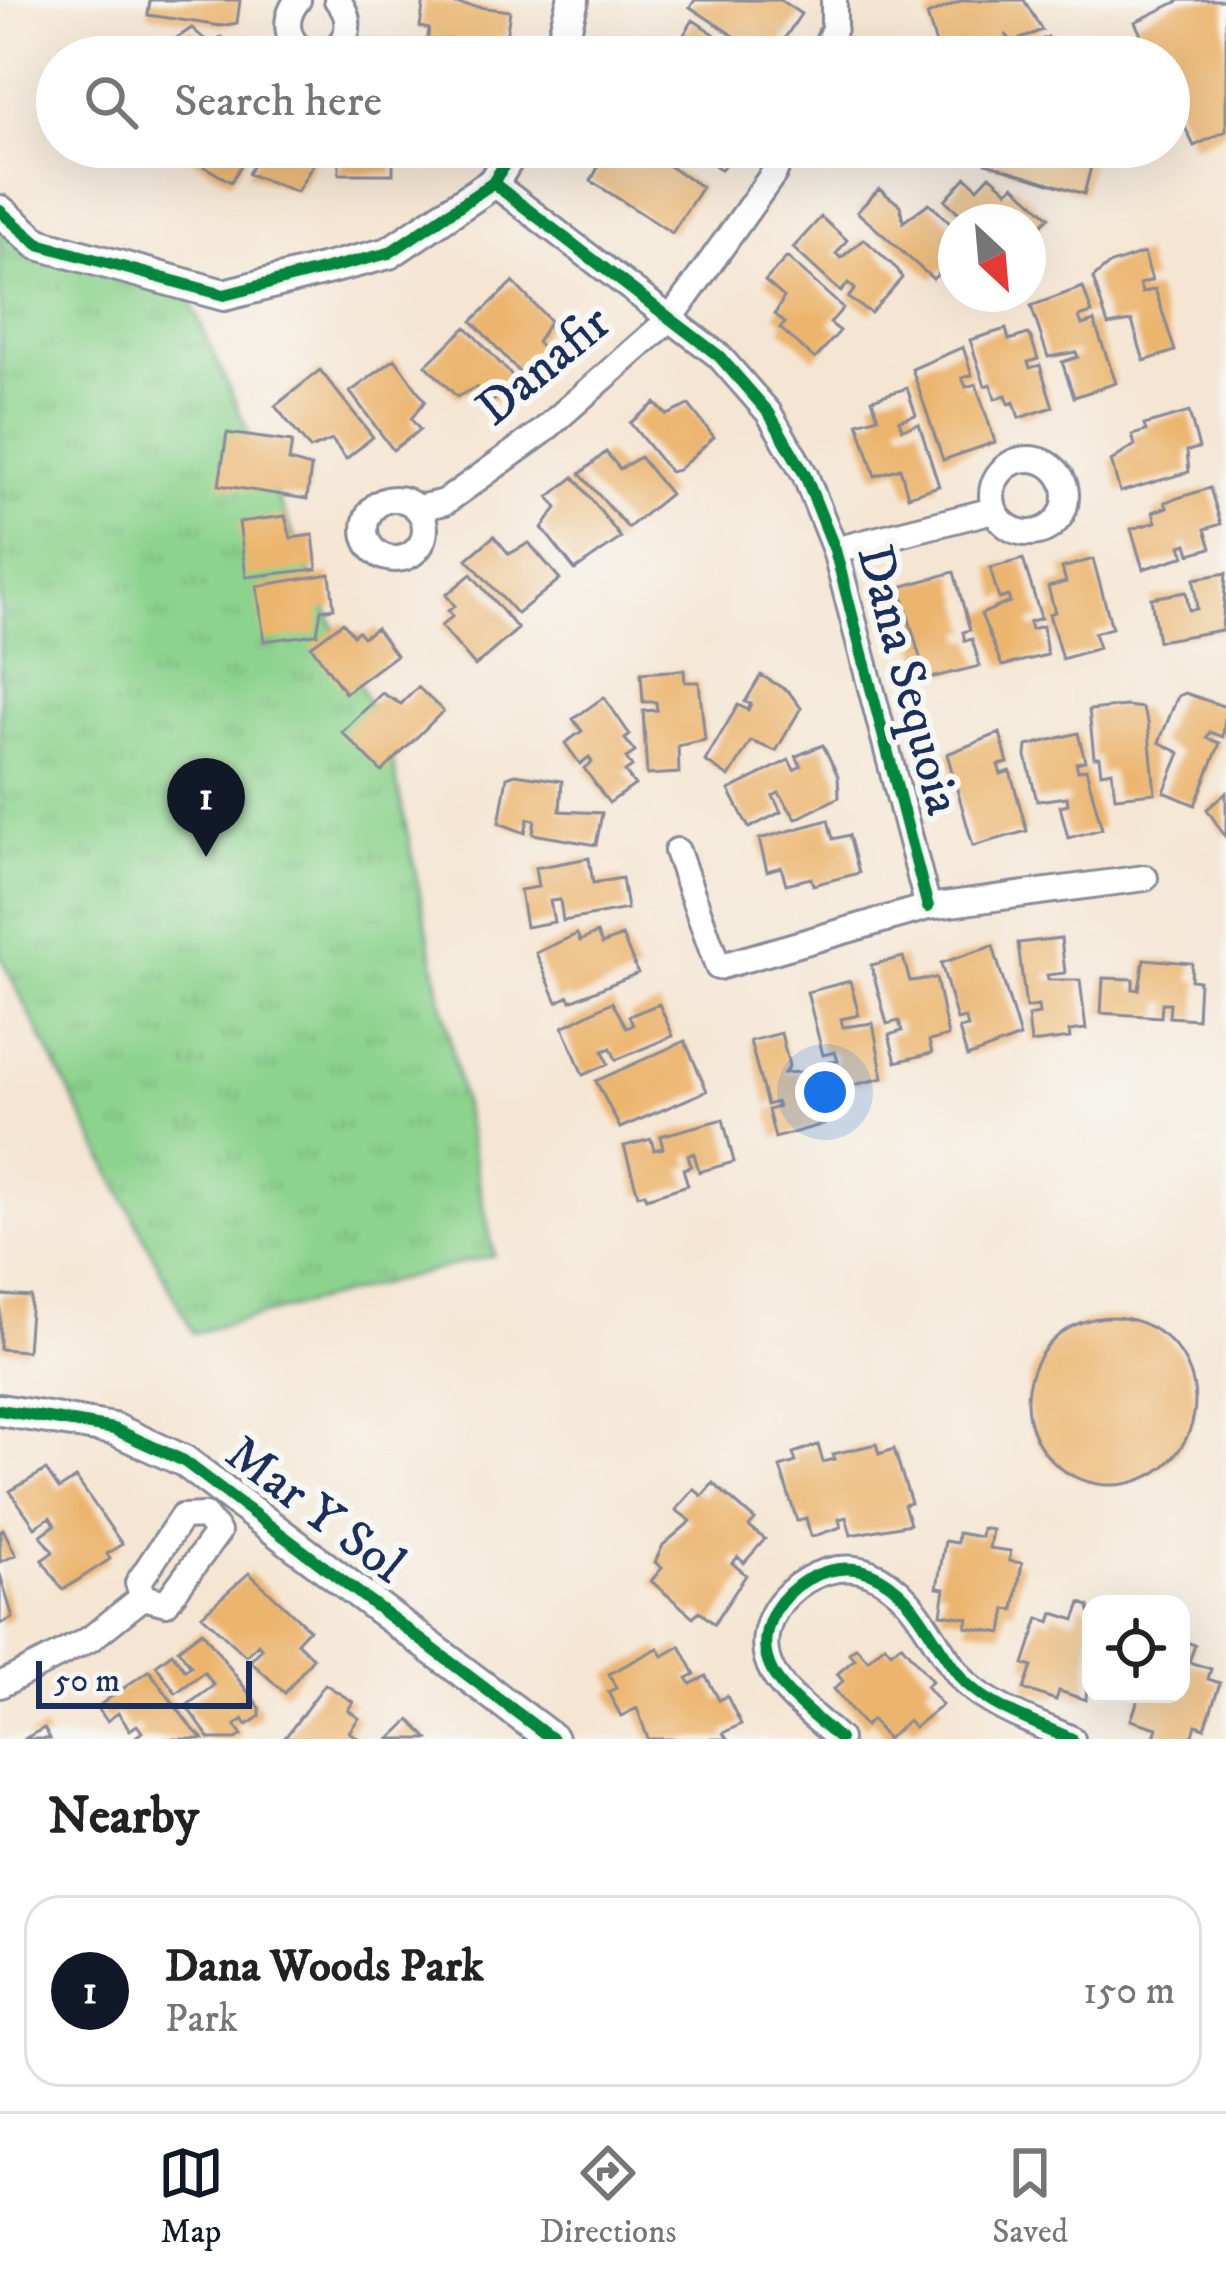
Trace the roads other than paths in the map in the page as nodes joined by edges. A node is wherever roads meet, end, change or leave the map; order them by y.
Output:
1 (298, 0) edge
2 (337, 0) edge
3 (573, 0) edge
4 (834, 0) edge
5 (290, 36) edge
6 (346, 36) edge
7 (564, 36) edge
8 (831, 36) edge
9 (502, 168) edge
10 (776, 168) edge
11 (493, 183) junction
12 (0, 211) edge
13 (671, 318) junction
14 (418, 508) dead end
15 (994, 510) dead end
16 (835, 550) junction
17 (676, 851) dead end
18 (1145, 878) dead end
19 (928, 907) junction
20 (0, 1410) edge
21 (224, 1489) junction
22 (205, 1516) junction
23 (176, 1528) junction
24 (209, 1550) junction
25 (143, 1597) junction
26 (0, 1685) edge
27 (552, 1739) edge
28 (838, 1739) edge
29 (1072, 1739) edge

1 - 5 street
2 - 6 street
3 - 7 street
4 - 8 street
9 - 11 street
10 - 13 street, Danafir
11 - 12 street
11 - 13 street, Dana Sequoia
13 - 14 street, Danafir
13 - 16 street, Dana Sequoia
15 - 16 street
16 - 19 street, Dana Sequoia
17 - 19 street
18 - 19 street
20 - 21 street, Mar Y Sol
21 - 22 street
21 - 27 street, Mar Y Sol
22 - 23 street
22 - 24 street
23 - 24 street
23 - 25 street
24 - 25 street
25 - 26 street
28 - 29 street

